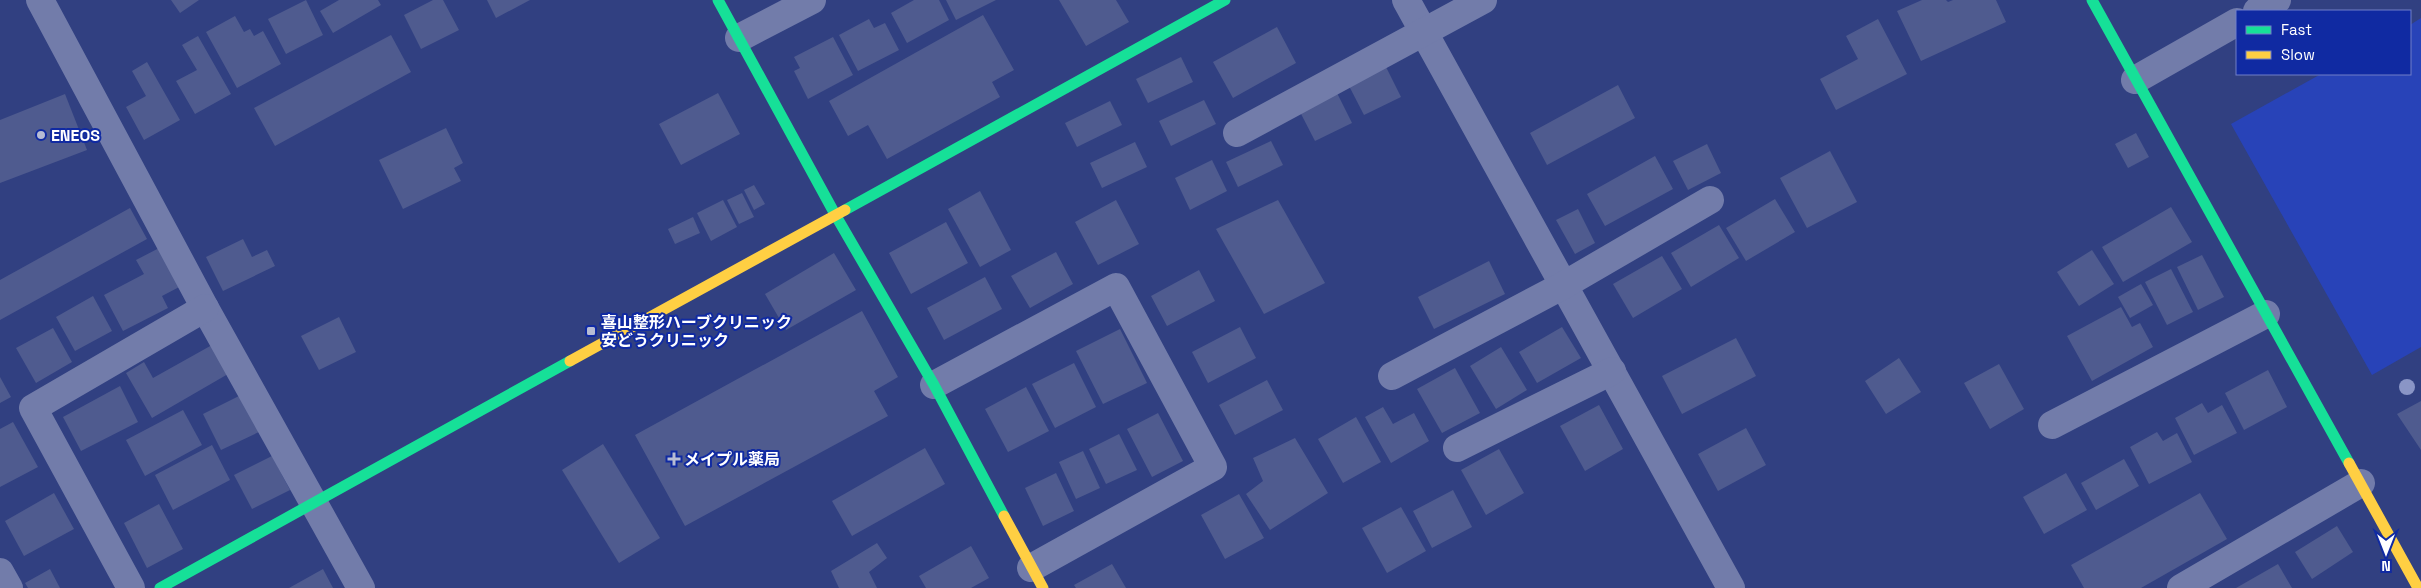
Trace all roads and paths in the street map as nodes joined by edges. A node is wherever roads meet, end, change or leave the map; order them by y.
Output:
1 (40, 0) edge
2 (718, 0) edge
3 (812, 0) edge
4 (1225, 0) edge
5 (1406, 0) edge
6 (1483, 0) edge
7 (2092, 0) edge
8 (2277, 0) edge
9 (2259, 10) edge
10 (2236, 23) edge
11 (1424, 32) junction
12 (740, 38) junction
13 (2135, 80) junction
14 (1237, 133) dead end
15 (1710, 200) dead end
16 (836, 216) junction
17 (1564, 284) junction
18 (205, 308) junction
19 (2266, 314) junction
20 (1612, 371) junction
21 (1392, 376) dead end
22 (934, 385) junction
23 (2052, 425) dead end
24 (1457, 448) dead end
25 (2361, 483) junction
26 (314, 502) junction
27 (0, 572) edge
28 (1037, 578) edge
29 (9, 588) edge
30 (131, 588) edge
31 (160, 588) edge
32 (361, 588) edge
33 (1731, 588) edge
34 (2181, 588) edge
35 (2418, 588) edge

1 - 18 street
2 - 12 street
3 - 12 street
4 - 16 street
5 - 11 street
6 - 11 street
7 - 13 street
8 - 9 street
10 - 13 street
11 - 14 street
11 - 17 street
12 - 16 street
13 - 19 street
15 - 17 street
16 - 22 street
16 - 26 street
17 - 20 street
17 - 21 street
18 - 26 street
18 - 30 street
19 - 23 street
19 - 25 street
20 - 24 street
20 - 33 street
22 - 28 street
22 - 28 street
25 - 34 street
25 - 35 street
26 - 31 street
26 - 32 street
27 - 29 street

